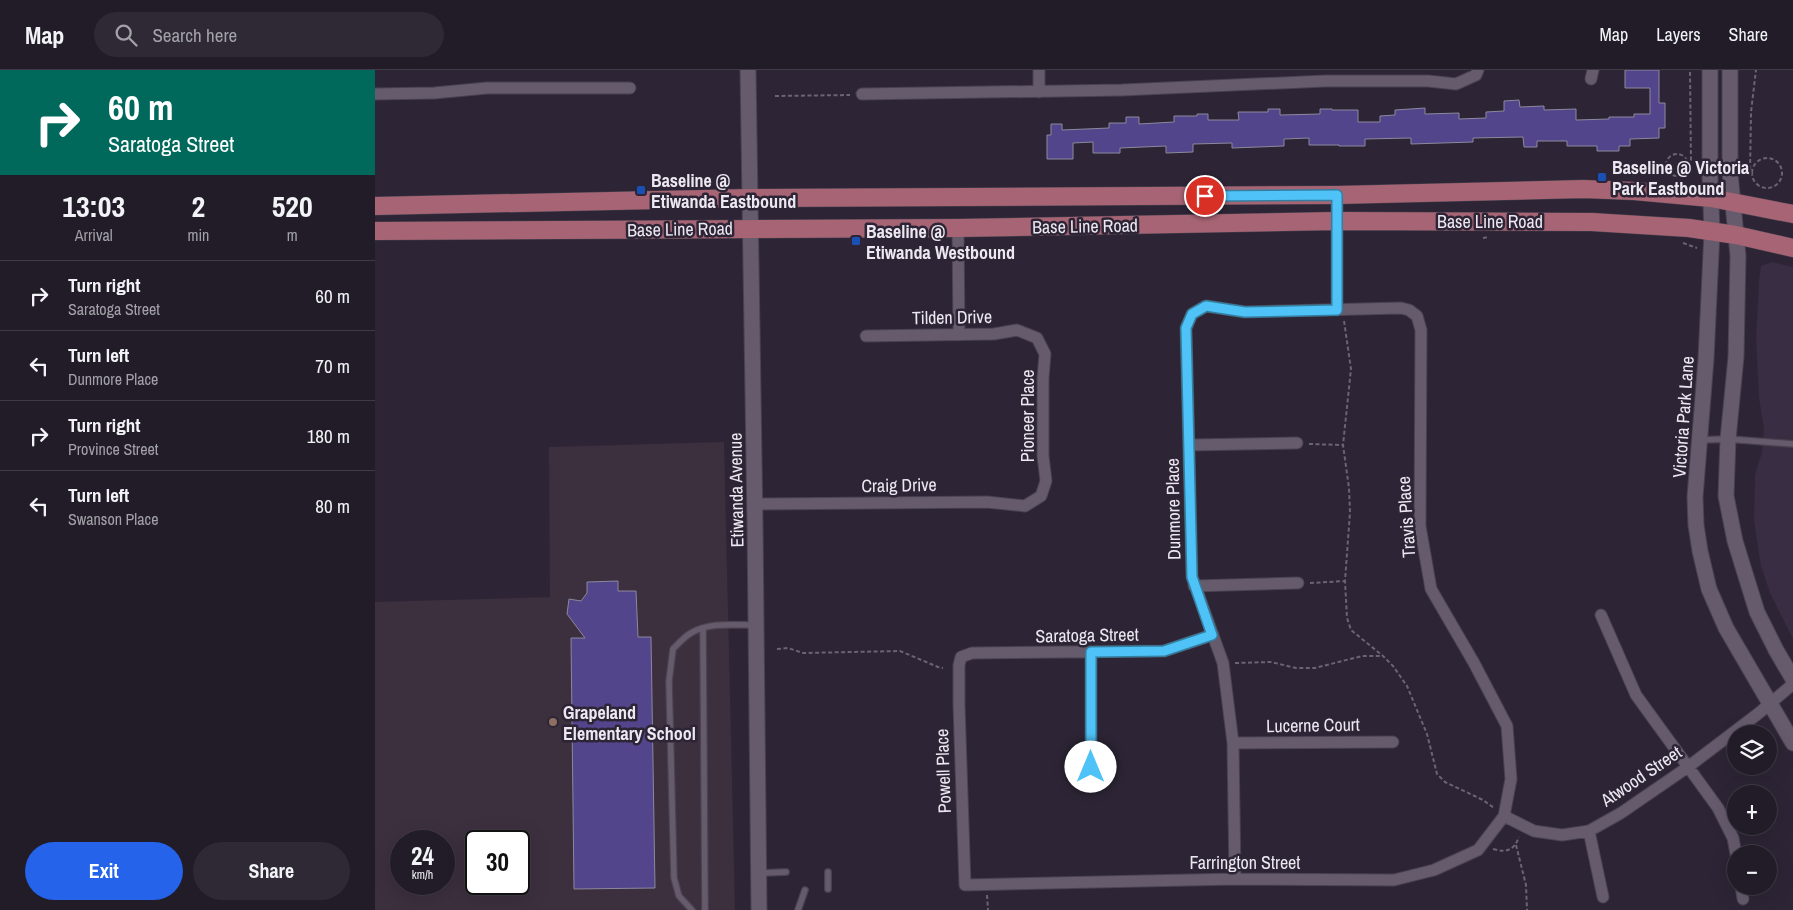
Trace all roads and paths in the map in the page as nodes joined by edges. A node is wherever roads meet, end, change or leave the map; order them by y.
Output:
1 (748, 70) edge
2 (1039, 70) edge
3 (1690, 70) edge
4 (1710, 70) edge
5 (1730, 70) edge
6 (1756, 70) edge
7 (1477, 73) edge
8 (630, 88) dead end
9 (1039, 92) junction
10 (375, 94) edge
11 (862, 94) joint
12 (775, 96) dead end
13 (1688, 164) junction
14 (1752, 174) junction
15 (1337, 195) junction
16 (749, 198) junction
17 (1711, 198) junction
18 (1733, 202) junction
19 (375, 206) edge
20 (1793, 214) edge
21 (1336, 221) junction
22 (750, 228) junction
23 (958, 228) junction
24 (375, 231) edge
25 (1713, 232) junction
26 (1736, 235) junction
27 (1793, 248) edge
28 (1337, 310) junction
29 (1344, 320) dead end
30 (959, 335) junction
31 (866, 336) dead end
32 (1037, 338) joint
33 (1728, 439) junction
34 (1700, 440) junction
35 (1297, 443) joint
36 (1793, 444) edge
37 (1190, 445) junction
38 (1343, 445) junction
39 (1041, 496) joint
40 (754, 504) junction
41 (1345, 581) junction
42 (1298, 583) joint
43 (1194, 586) junction
44 (1601, 615) dead end
45 (756, 625) junction
46 (703, 628) junction
47 (1212, 635) junction
48 (777, 649) dead end
49 (1091, 652) junction
50 (961, 656) joint
51 (1383, 656) junction
52 (1223, 664) junction
53 (943, 668) dead end
54 (1793, 679) edge
55 (1793, 684) edge
56 (1769, 703) junction
57 (1393, 742) dead end
58 (1793, 743) edge
59 (1233, 744) junction
60 (1688, 767) junction
61 (1091, 786) dead end
62 (1504, 816) junction
63 (1589, 831) junction
64 (1519, 837) dead end
65 (1516, 845) junction
66 (1734, 845) edge
67 (1493, 849) dead end
68 (786, 872) dead end
69 (828, 872) dead end
70 (759, 873) junction
71 (1235, 879) junction
72 (965, 885) joint
73 (828, 889) dead end
74 (805, 890) dead end
75 (1742, 895) edge
76 (1603, 897) dead end
77 (1743, 899) dead end
78 (692, 910) edge
79 (705, 910) edge
80 (759, 910) edge
81 (798, 910) edge
82 (1527, 910) edge

1 - 16 street, Etiwanda Avenue
2 - 9 street
3 - 13 path
4 - 17 street, Victoria Park Lane
5 - 18 street
6 - 14 path
7 - 9 street
8 - 10 street
9 - 11 street
11 - 12 path
13 - 13 path
14 - 14 path
15 - 16 main road, Base Line Road
15 - 17 main road, Base Line Road
15 - 21 street
16 - 19 main road, Base Line Road
16 - 22 street, Etiwanda Avenue
17 - 18 main road, Base Line Road
17 - 25 street, Victoria Park Lane
18 - 20 main road, Base Line Road
18 - 26 street
21 - 23 main road, Base Line Road
21 - 25 main road, Base Line Road
21 - 28 street
22 - 23 main road, Base Line Road
22 - 24 main road, Base Line Road
22 - 40 street, Etiwanda Avenue
23 - 30 street
25 - 26 main road, Base Line Road
25 - 34 street, Victoria Park Lane
26 - 27 main road, Base Line Road
26 - 33 street
28 - 37 street, Dunmore Place
28 - 62 street, Travis Place
29 - 38 path
30 - 31 street, Tilden Drive
30 - 32 street, Tilden Drive
32 - 39 street, Pioneer Place
33 - 34 lane
33 - 36 lane
33 - 54 street
34 - 56 street, Victoria Park Lane
35 - 37 street
35 - 38 path
37 - 43 street, Dunmore Place
38 - 41 path
39 - 40 street, Craig Drive
40 - 45 street, Etiwanda Avenue
41 - 42 path
41 - 51 path
42 - 43 street
43 - 47 street, Dunmore Place
44 - 60 street
45 - 46 lane
45 - 70 street, Etiwanda Avenue
46 - 78 lane
46 - 79 lane
47 - 49 street, Saratoga Street
47 - 52 street, Dunmore Place
48 - 53 path
49 - 50 street, Saratoga Street
49 - 61 street
50 - 72 street, Powell Place
51 - 52 path
51 - 62 path
52 - 59 street, Dunmore Place
55 - 56 street, Atwood Street
56 - 58 street, Victoria Park Lane
56 - 60 street, Atwood Street
57 - 59 street, Lucerne Court
59 - 71 street, Dunmore Place
60 - 63 street, Atwood Street
60 - 66 street
62 - 63 street, Atwood Street
62 - 71 street, Farrington Street
63 - 76 street
64 - 65 path
65 - 67 path
65 - 82 path
68 - 70 lane
69 - 73 lane
70 - 80 street, Etiwanda Avenue
71 - 72 street, Farrington Street
74 - 81 lane
75 - 77 street

